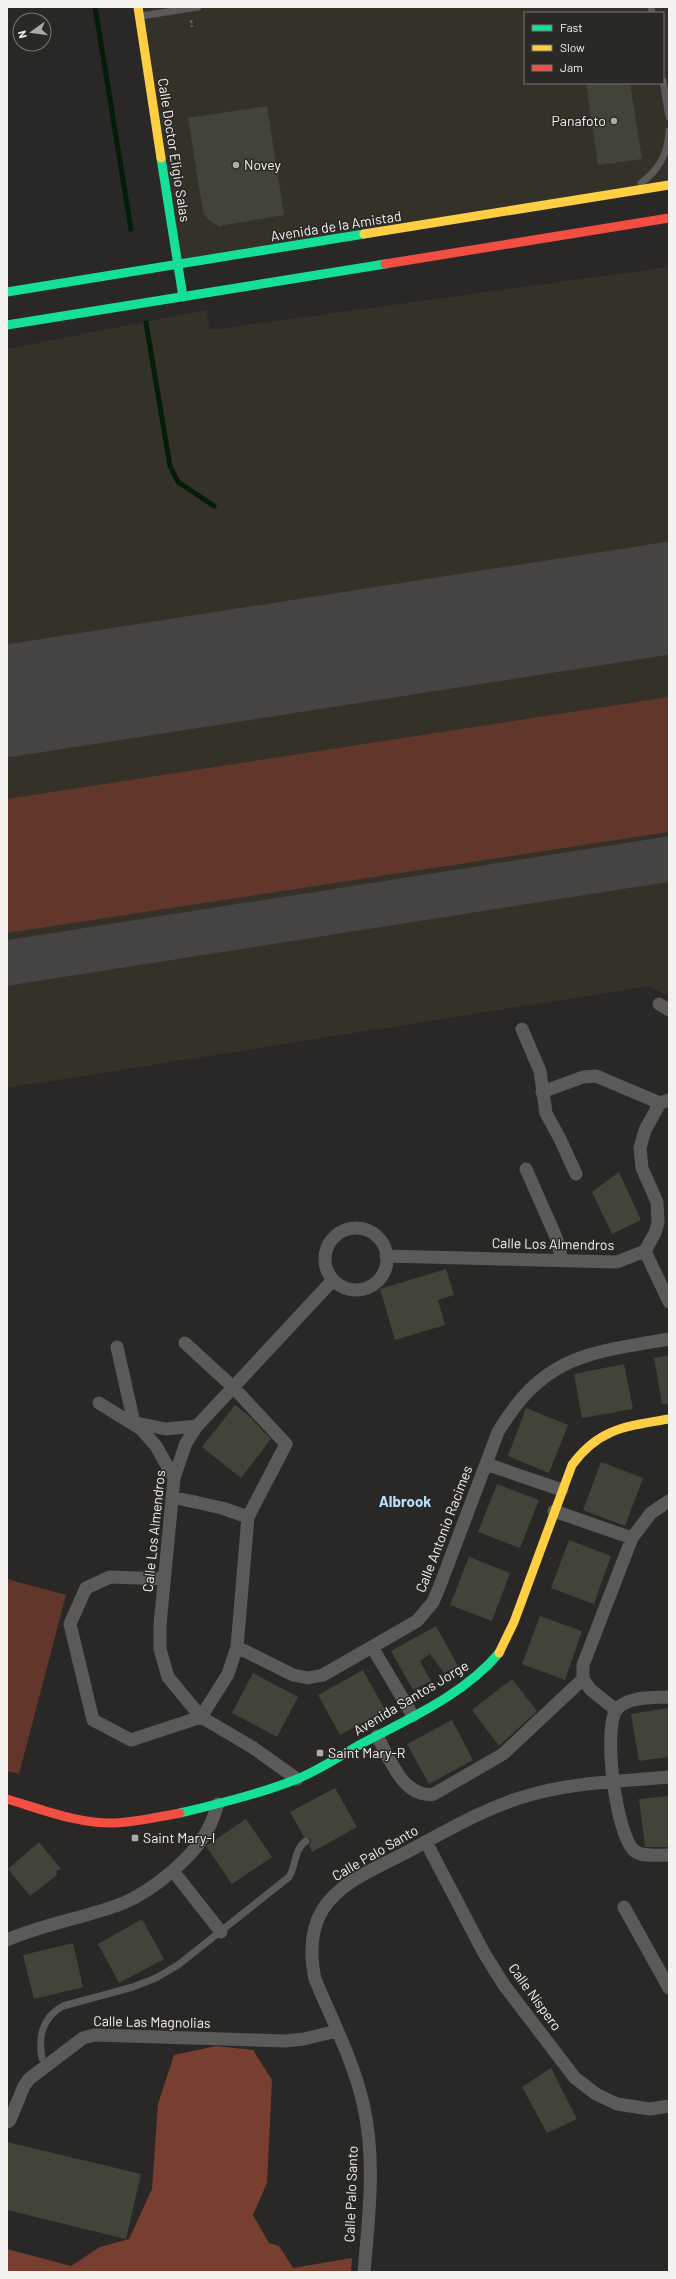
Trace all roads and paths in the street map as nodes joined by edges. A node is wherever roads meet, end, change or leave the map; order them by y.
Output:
1 (138, 7) edge
2 (198, 7) edge
3 (139, 17) junction
4 (664, 84) edge
5 (669, 117) edge
6 (669, 131) edge
7 (669, 185) edge
8 (625, 192) junction
9 (669, 218) edge
10 (178, 265) junction
11 (7, 292) edge
12 (183, 297) junction
13 (7, 324) edge
14 (522, 1029) dead end
15 (542, 1092) junction
16 (665, 1101) edge
17 (526, 1169) dead end
18 (576, 1174) dead end
19 (645, 1251) junction
20 (386, 1256) junction
21 (562, 1260) junction
22 (333, 1280) junction
23 (669, 1302) edge
24 (669, 1339) edge
25 (185, 1343) dead end
26 (117, 1347) dead end
27 (234, 1388) junction
28 (99, 1402) dead end
29 (669, 1419) edge
30 (134, 1423) junction
31 (197, 1426) junction
32 (486, 1464) junction
33 (174, 1478) junction
34 (562, 1490) junction
35 (172, 1497) junction
36 (669, 1501) edge
37 (554, 1511) junction
38 (248, 1517) junction
39 (632, 1538) junction
40 (164, 1579) junction
41 (237, 1647) junction
42 (372, 1647) junction
43 (583, 1680) junction
44 (669, 1697) edge
45 (616, 1710) junction
46 (413, 1716) junction
47 (201, 1717) junction
48 (377, 1736) junction
49 (669, 1777) edge
50 (297, 1779) junction
51 (614, 1782) junction
52 (7, 1799) edge
53 (218, 1804) junction
54 (306, 1841) dead end
55 (426, 1842) junction
56 (669, 1855) edge
57 (173, 1871) junction
58 (624, 1907) dead end
59 (221, 1932) junction
60 (7, 1940) edge
61 (669, 1988) edge
62 (336, 2031) junction
63 (42, 2058) dead end
64 (669, 2106) edge
65 (7, 2122) edge
66 (364, 2272) edge

1 - 3 main road, Calle Doctor Eligio Salas
2 - 3 lane
3 - 10 main road, Calle Doctor Eligio Salas
4 - 5 lane
6 - 8 lane
7 - 8 main road, Avenida de la Amistad
8 - 10 main road, Avenida de la Amistad
9 - 12 main road
10 - 11 main road, Avenida de la Amistad
10 - 12 main road, Calle Doctor Eligio Salas
12 - 13 main road
14 - 15 street
15 - 16 street
15 - 18 street
16 - 19 street
17 - 21 street
19 - 21 street, Calle Los Almendros
19 - 23 street
20 - 21 street, Calle Los Almendros
20 - 22 street
20 - 22 street
22 - 27 street, Calle Los Almendros
24 - 32 street, Calle Antonio Racimes
25 - 27 street
26 - 30 street
27 - 31 street, Calle Los Almendros
27 - 38 street
28 - 30 street
29 - 34 main road, Avenida Santos Jorge
30 - 31 street
30 - 33 street
31 - 33 street, Calle Los Almendros
32 - 34 street
32 - 42 street, Calle Antonio Racimes
33 - 35 street, Calle Los Almendros
34 - 37 main road, Avenida Santos Jorge
35 - 38 street
35 - 40 street, Calle Los Almendros
36 - 39 street
37 - 39 street
37 - 46 main road, Avenida Santos Jorge
38 - 41 street
39 - 43 street
40 - 47 street, Calle Los Almendros
40 - 47 street
41 - 42 street, Calle Antonio Racimes
41 - 47 street
42 - 46 street
43 - 45 street
43 - 48 street
44 - 45 street
45 - 51 street
46 - 48 main road, Avenida Santos Jorge
47 - 50 street, Calle Los Almendros
48 - 50 main road, Avenida Santos Jorge
49 - 51 street, Calle Palo Santo
50 - 53 main road, Avenida Santos Jorge
51 - 55 street, Calle Palo Santo
51 - 56 street
52 - 53 main road, Avenida Santos Jorge
53 - 57 street
54 - 59 lane
55 - 62 street, Calle Palo Santo
55 - 64 street, Calle Níspero
57 - 59 street
57 - 60 street
58 - 61 street
59 - 63 lane
62 - 65 street, Calle Las Magnolias
62 - 66 street, Calle Palo Santo

